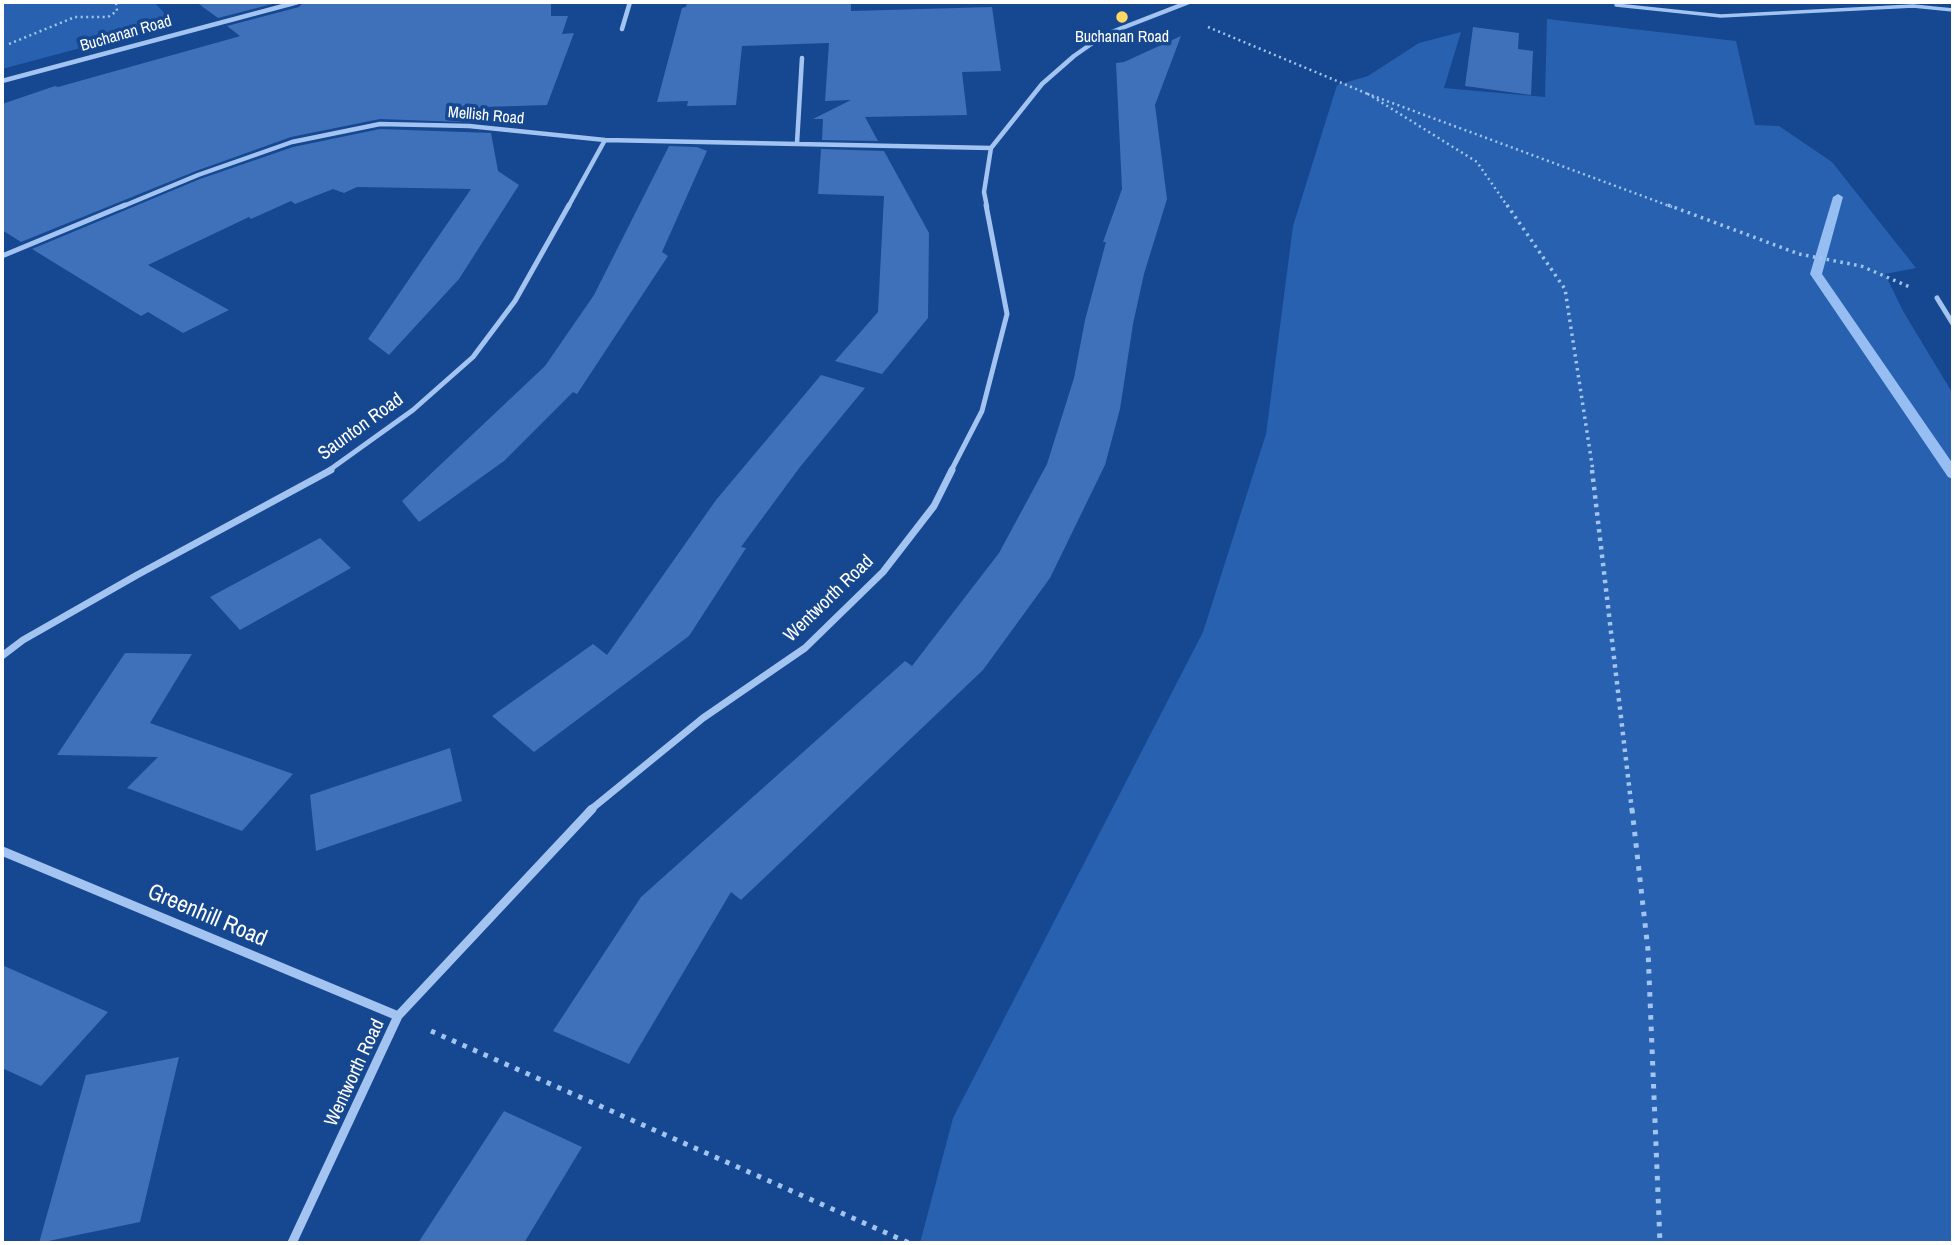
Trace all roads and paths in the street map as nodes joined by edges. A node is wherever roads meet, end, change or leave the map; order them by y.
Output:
1 (116, 2) edge
2 (299, 2) edge
3 (630, 2) edge
4 (1189, 2) edge
5 (1616, 5) dead end
6 (1166, 9) junction
7 (1953, 10) edge
8 (622, 29) dead end
9 (2, 47) edge
10 (802, 58) dead end
11 (2, 81) edge
12 (1368, 94) junction
13 (605, 140) junction
14 (797, 143) junction
15 (991, 148) junction
16 (2, 256) edge
17 (1937, 298) joint
18 (1953, 324) edge
19 (2, 656) edge
20 (2, 851) edge
21 (398, 1016) junction
22 (906, 1242) edge
23 (292, 1243) edge
24 (1660, 1243) edge

1 - 9 path
2 - 11 street, Buchanan Road
3 - 8 street
4 - 6 street, Wentworth Road
5 - 7 lane
6 - 12 path
6 - 15 street, Wentworth Road
10 - 14 street
12 - 17 path
12 - 24 path
13 - 14 street, Mellish Road
13 - 16 street, Mellish Road
13 - 19 street, Saunton Road
14 - 15 street, Mellish Road
15 - 21 street, Wentworth Road
17 - 18 street
20 - 21 street, Greenhill Road
21 - 22 path
21 - 23 street, Wentworth Road

